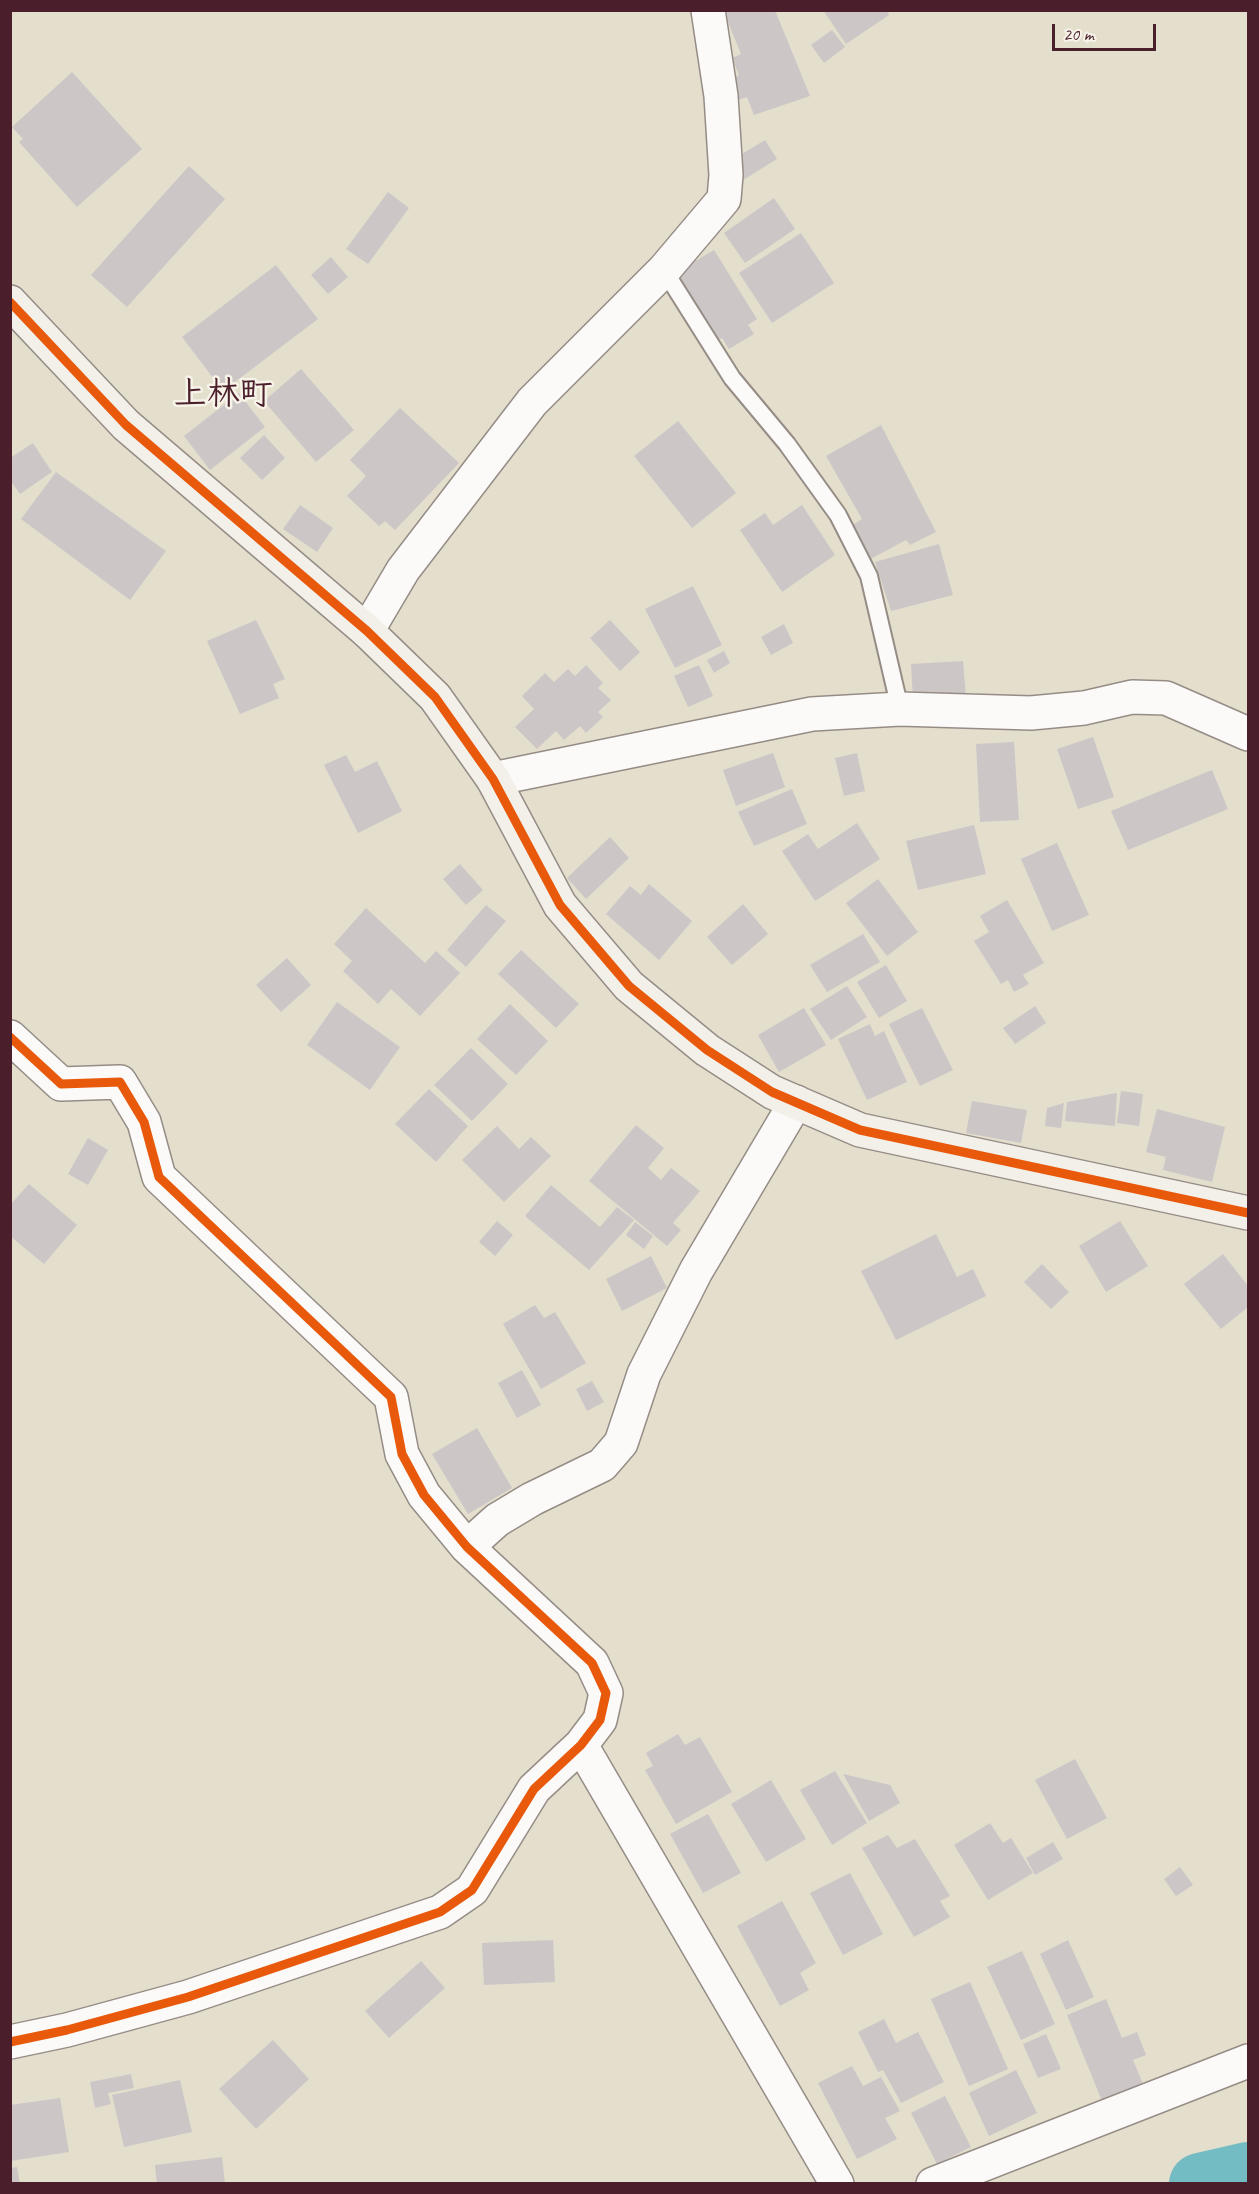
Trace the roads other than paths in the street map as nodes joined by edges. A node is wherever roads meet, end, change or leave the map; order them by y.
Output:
1 (708, 10) edge
2 (664, 270) junction
3 (10, 302) edge
4 (367, 631) junction
5 (900, 709) junction
6 (1248, 734) edge
7 (493, 779) junction
8 (10, 1037) edge
9 (796, 1102) junction
10 (1248, 1213) edge
11 (467, 1547) junction
12 (581, 1745) junction
13 (10, 2042) edge
14 (1248, 2061) edge
15 (837, 2184) edge
16 (933, 2184) edge

1 - 2 street
2 - 4 street
2 - 5 lane
3 - 4 street
4 - 7 street
5 - 6 street
5 - 7 street
7 - 9 street
8 - 11 street
9 - 10 street
9 - 11 street
11 - 12 street
12 - 13 street
12 - 15 street
14 - 16 street

